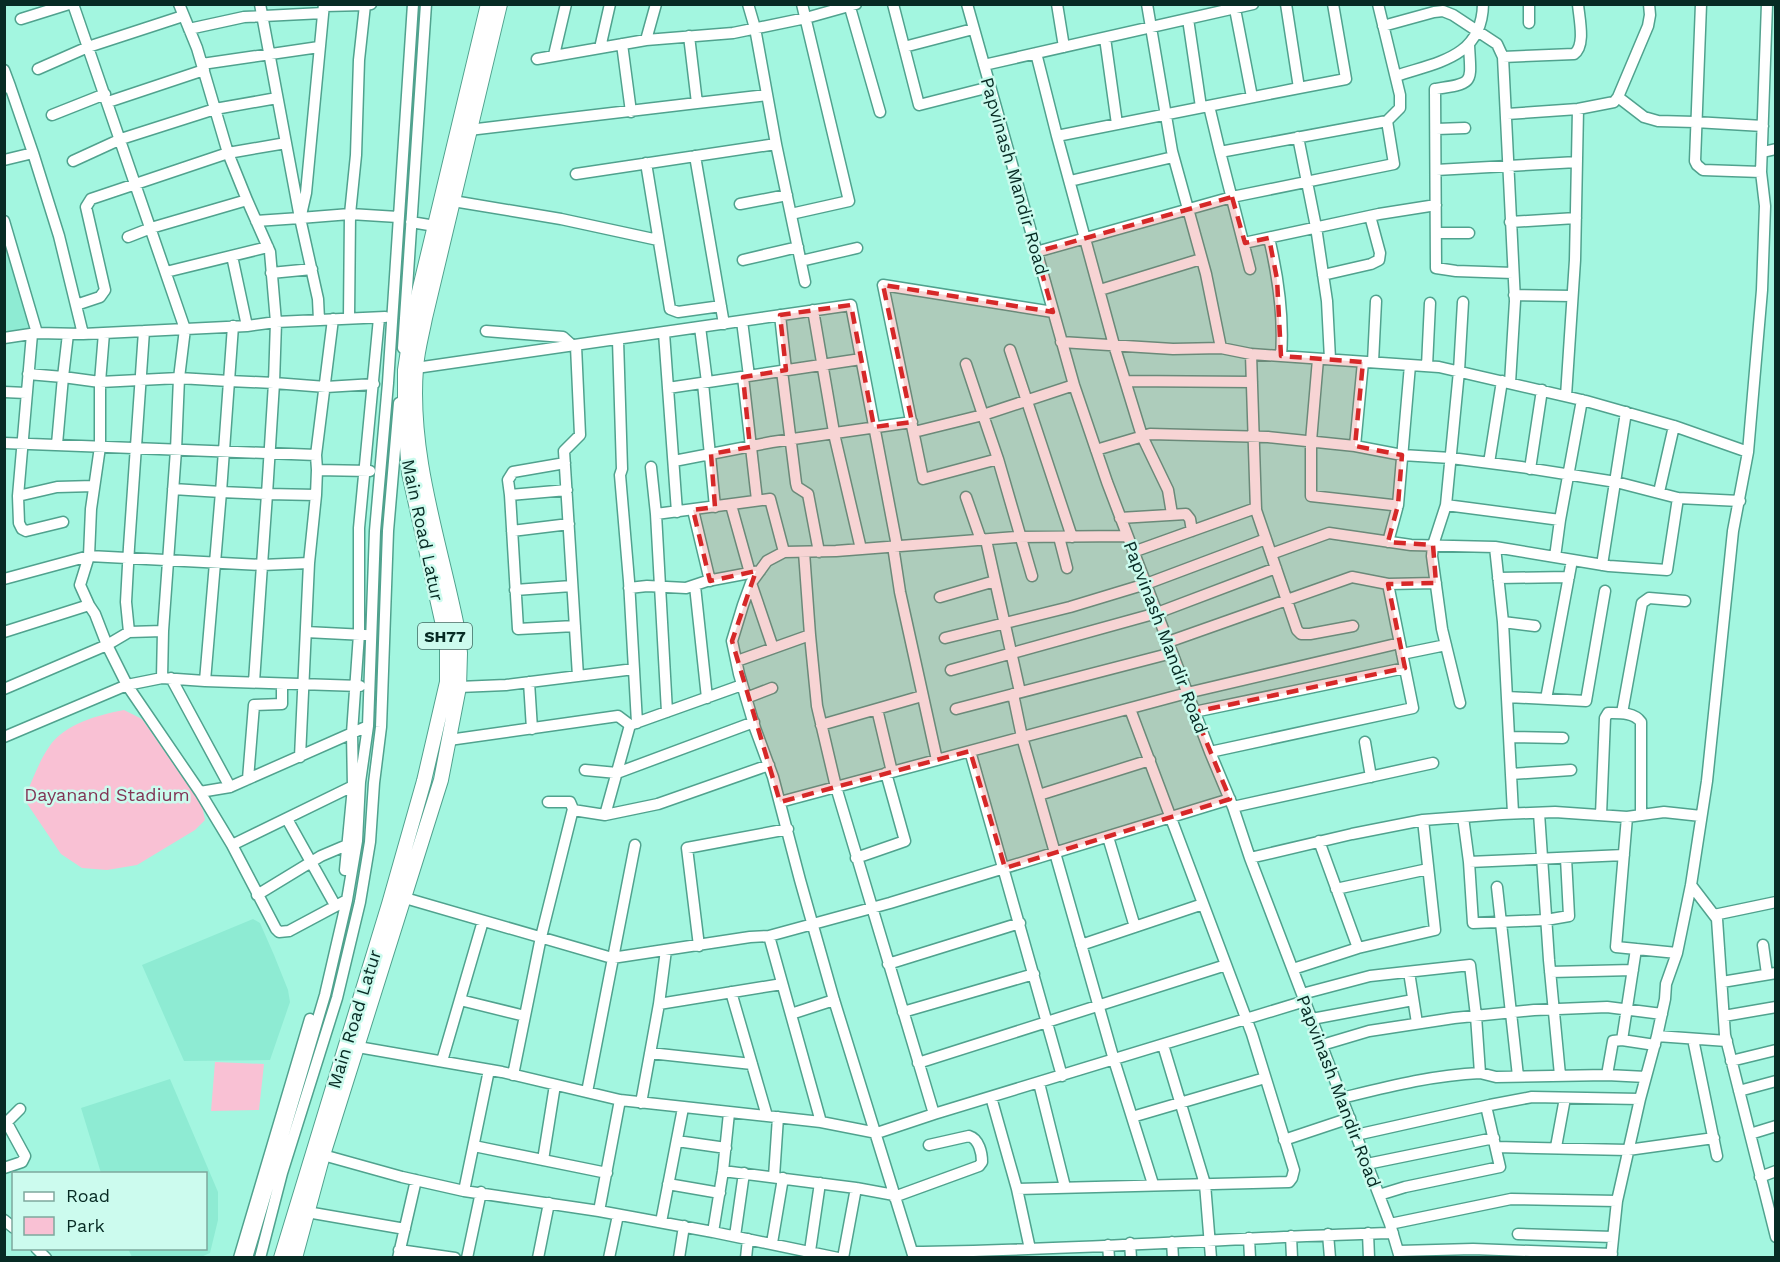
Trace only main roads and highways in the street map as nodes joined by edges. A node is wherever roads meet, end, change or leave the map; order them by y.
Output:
1 (488, 4) edge
2 (500, 4) edge
3 (414, 317) junction
4 (407, 370) junction
5 (281, 1257) edge
6 (300, 1257) edge

1 - 3 main road, Main Road Latur / SH77
2 - 3 main road, Main Road Latur / SH77
3 - 4 main road, Main Road Latur / SH77
4 - 5 main road, Main Road Latur / SH77
4 - 6 main road, Main Road Latur / SH77

